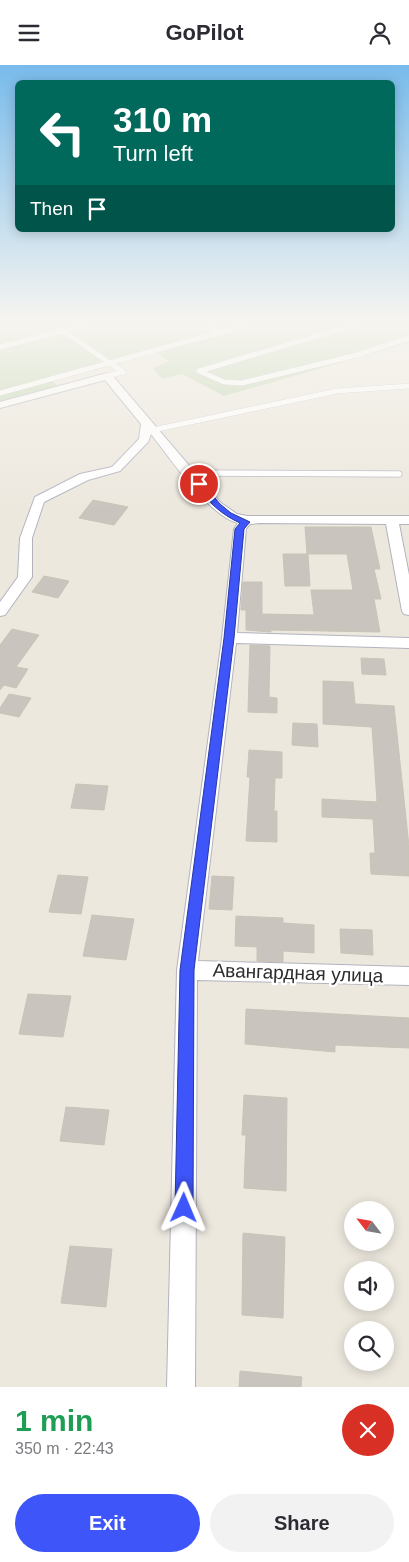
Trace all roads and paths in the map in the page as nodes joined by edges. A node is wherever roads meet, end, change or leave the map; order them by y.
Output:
1 (27, 386) edge
2 (71, 386) edge
3 (115, 386) edge
4 (401, 386) edge
5 (0, 393) edge
6 (0, 405) edge
7 (150, 426) junction
8 (190, 473) junction
9 (399, 474) dead end
10 (392, 520) junction
11 (409, 521) edge
12 (245, 522) junction
13 (409, 611) edge
14 (0, 612) edge
15 (229, 638) junction
16 (409, 643) edge
17 (187, 970) junction
18 (409, 976) edge
19 (181, 1387) edge

1 - 5 lane
2 - 6 street
3 - 7 street
4 - 7 lane
7 - 8 street
7 - 14 street
8 - 9 lane
8 - 12 street
10 - 11 street
10 - 12 street
10 - 13 street
12 - 15 street
15 - 16 street
15 - 17 street
17 - 18 street, Авангардная улица
17 - 19 street

